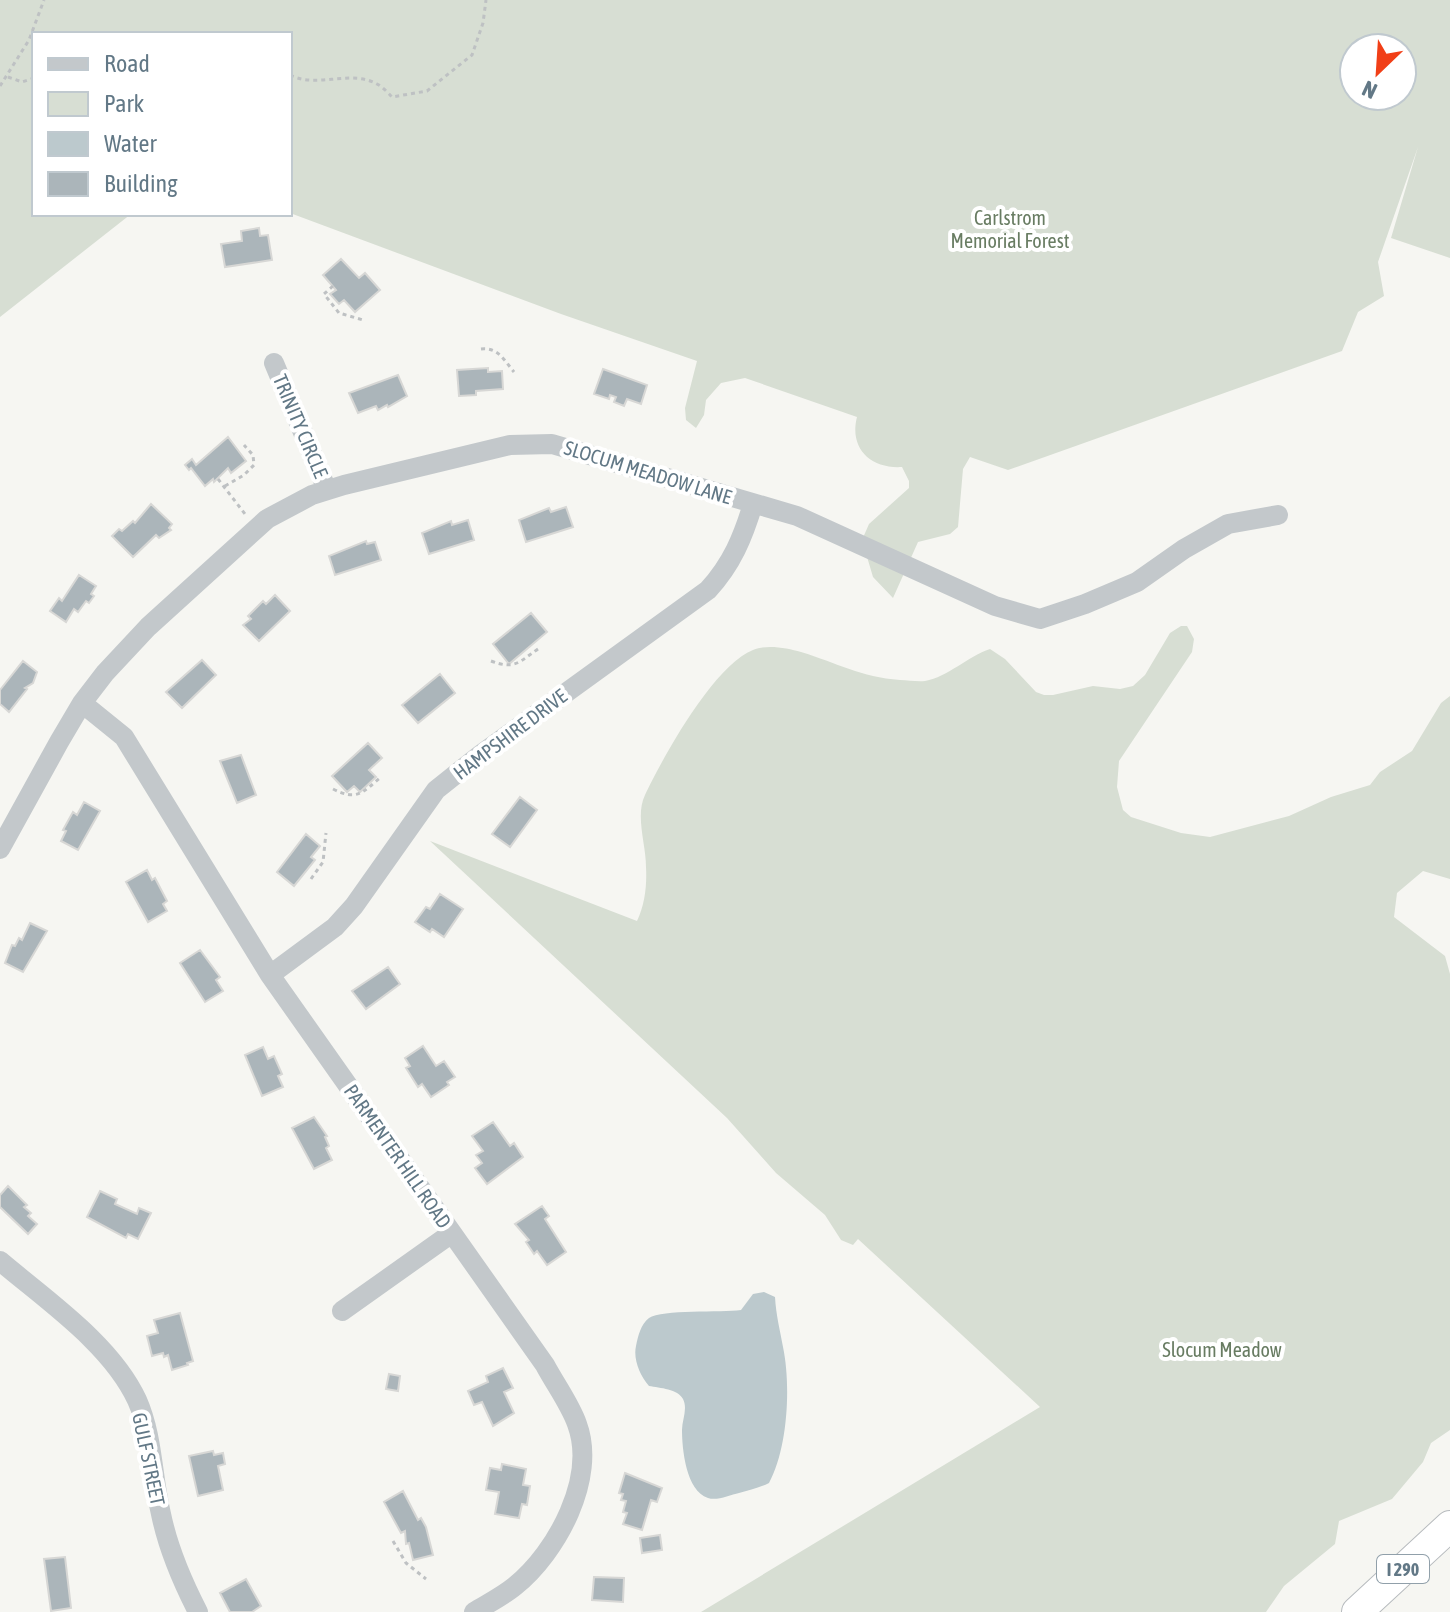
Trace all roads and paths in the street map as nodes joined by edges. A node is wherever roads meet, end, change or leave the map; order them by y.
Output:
1 (44, 0) edge
2 (486, 0) edge
3 (6, 76) junction
4 (292, 76) edge
5 (32, 79) edge
6 (0, 86) edge
7 (333, 286) dead end
8 (363, 320) dead end
9 (481, 349) dead end
10 (274, 363) dead end
11 (514, 372) dead end
12 (244, 445) dead end
13 (218, 479) dead end
14 (225, 486) junction
15 (327, 490) junction
16 (753, 504) junction
17 (245, 514) dead end
18 (1278, 515) dead end
19 (538, 649) dead end
20 (491, 661) dead end
21 (82, 703) junction
22 (381, 777) dead end
23 (333, 789) dead end
24 (326, 833) dead end
25 (0, 849) edge
26 (311, 879) dead end
27 (270, 975) junction
28 (452, 1233) junction
29 (0, 1261) edge
30 (342, 1311) dead end
31 (1450, 1526) edge
32 (393, 1541) dead end
33 (426, 1579) dead end
34 (198, 1612) edge
35 (474, 1612) edge
36 (1357, 1612) edge

1 - 3 path
2 - 4 path
3 - 5 path
3 - 6 path
7 - 8 path
9 - 11 path
10 - 15 street, TRINITY CIRCLE
12 - 14 path
13 - 14 path
14 - 17 path
15 - 16 street, SLOCUM MEADOW LANE
15 - 21 street, SLOCUM MEADOW LANE
16 - 18 street, SLOCUM MEADOW LANE
16 - 27 street, HAMPSHIRE DRIVE
19 - 20 path
21 - 25 street, SLOCUM MEADOW LANE
21 - 27 street, PARMENTER HILL ROAD
22 - 23 path
24 - 26 path
27 - 28 street, PARMENTER HILL ROAD
28 - 30 street
28 - 35 street, PARMENTER HILL ROAD
29 - 34 street, GULF STREET
31 - 36 highway, I 290
32 - 33 path

